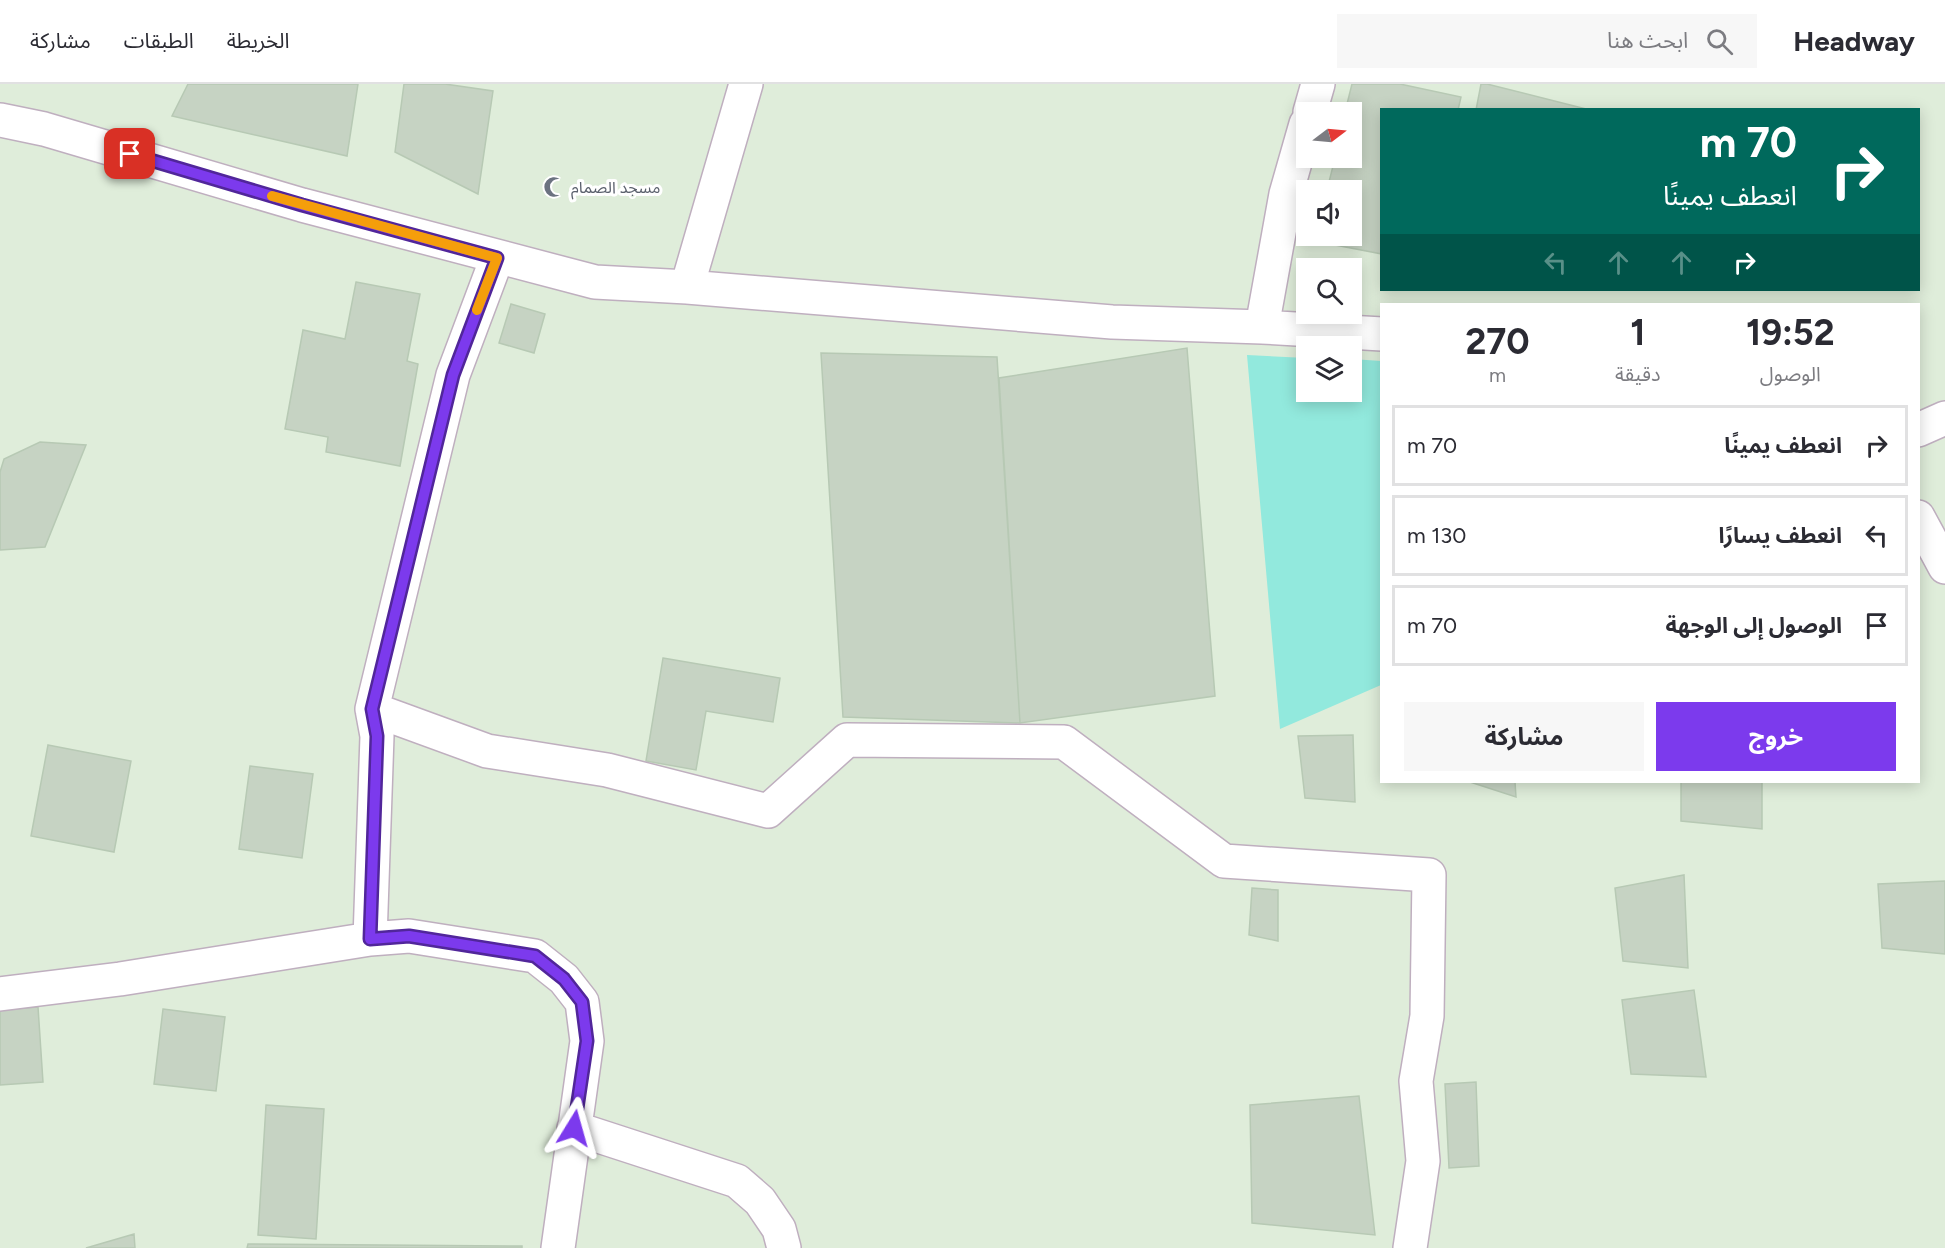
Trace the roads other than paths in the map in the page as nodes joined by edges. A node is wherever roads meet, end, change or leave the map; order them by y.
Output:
1 (746, 84) edge
2 (1318, 84) edge
3 (1313, 102) edge
4 (0, 120) edge
5 (1296, 158) edge
6 (497, 258) junction
7 (687, 287) junction
8 (1262, 327) junction
9 (1380, 334) edge
10 (1945, 418) edge
11 (1920, 429) edge
12 (1920, 521) edge
13 (1945, 567) edge
14 (372, 709) junction
15 (370, 939) junction
16 (0, 994) edge
17 (574, 1128) junction
18 (558, 1248) edge
19 (784, 1248) edge
20 (1410, 1248) edge

1 - 7 street
2 - 3 street
4 - 6 street
5 - 8 street
6 - 7 street
6 - 14 street
7 - 8 street
8 - 9 street
10 - 11 street
12 - 13 street
14 - 15 street
14 - 20 street
15 - 16 street
15 - 17 street
17 - 18 street
17 - 19 street

